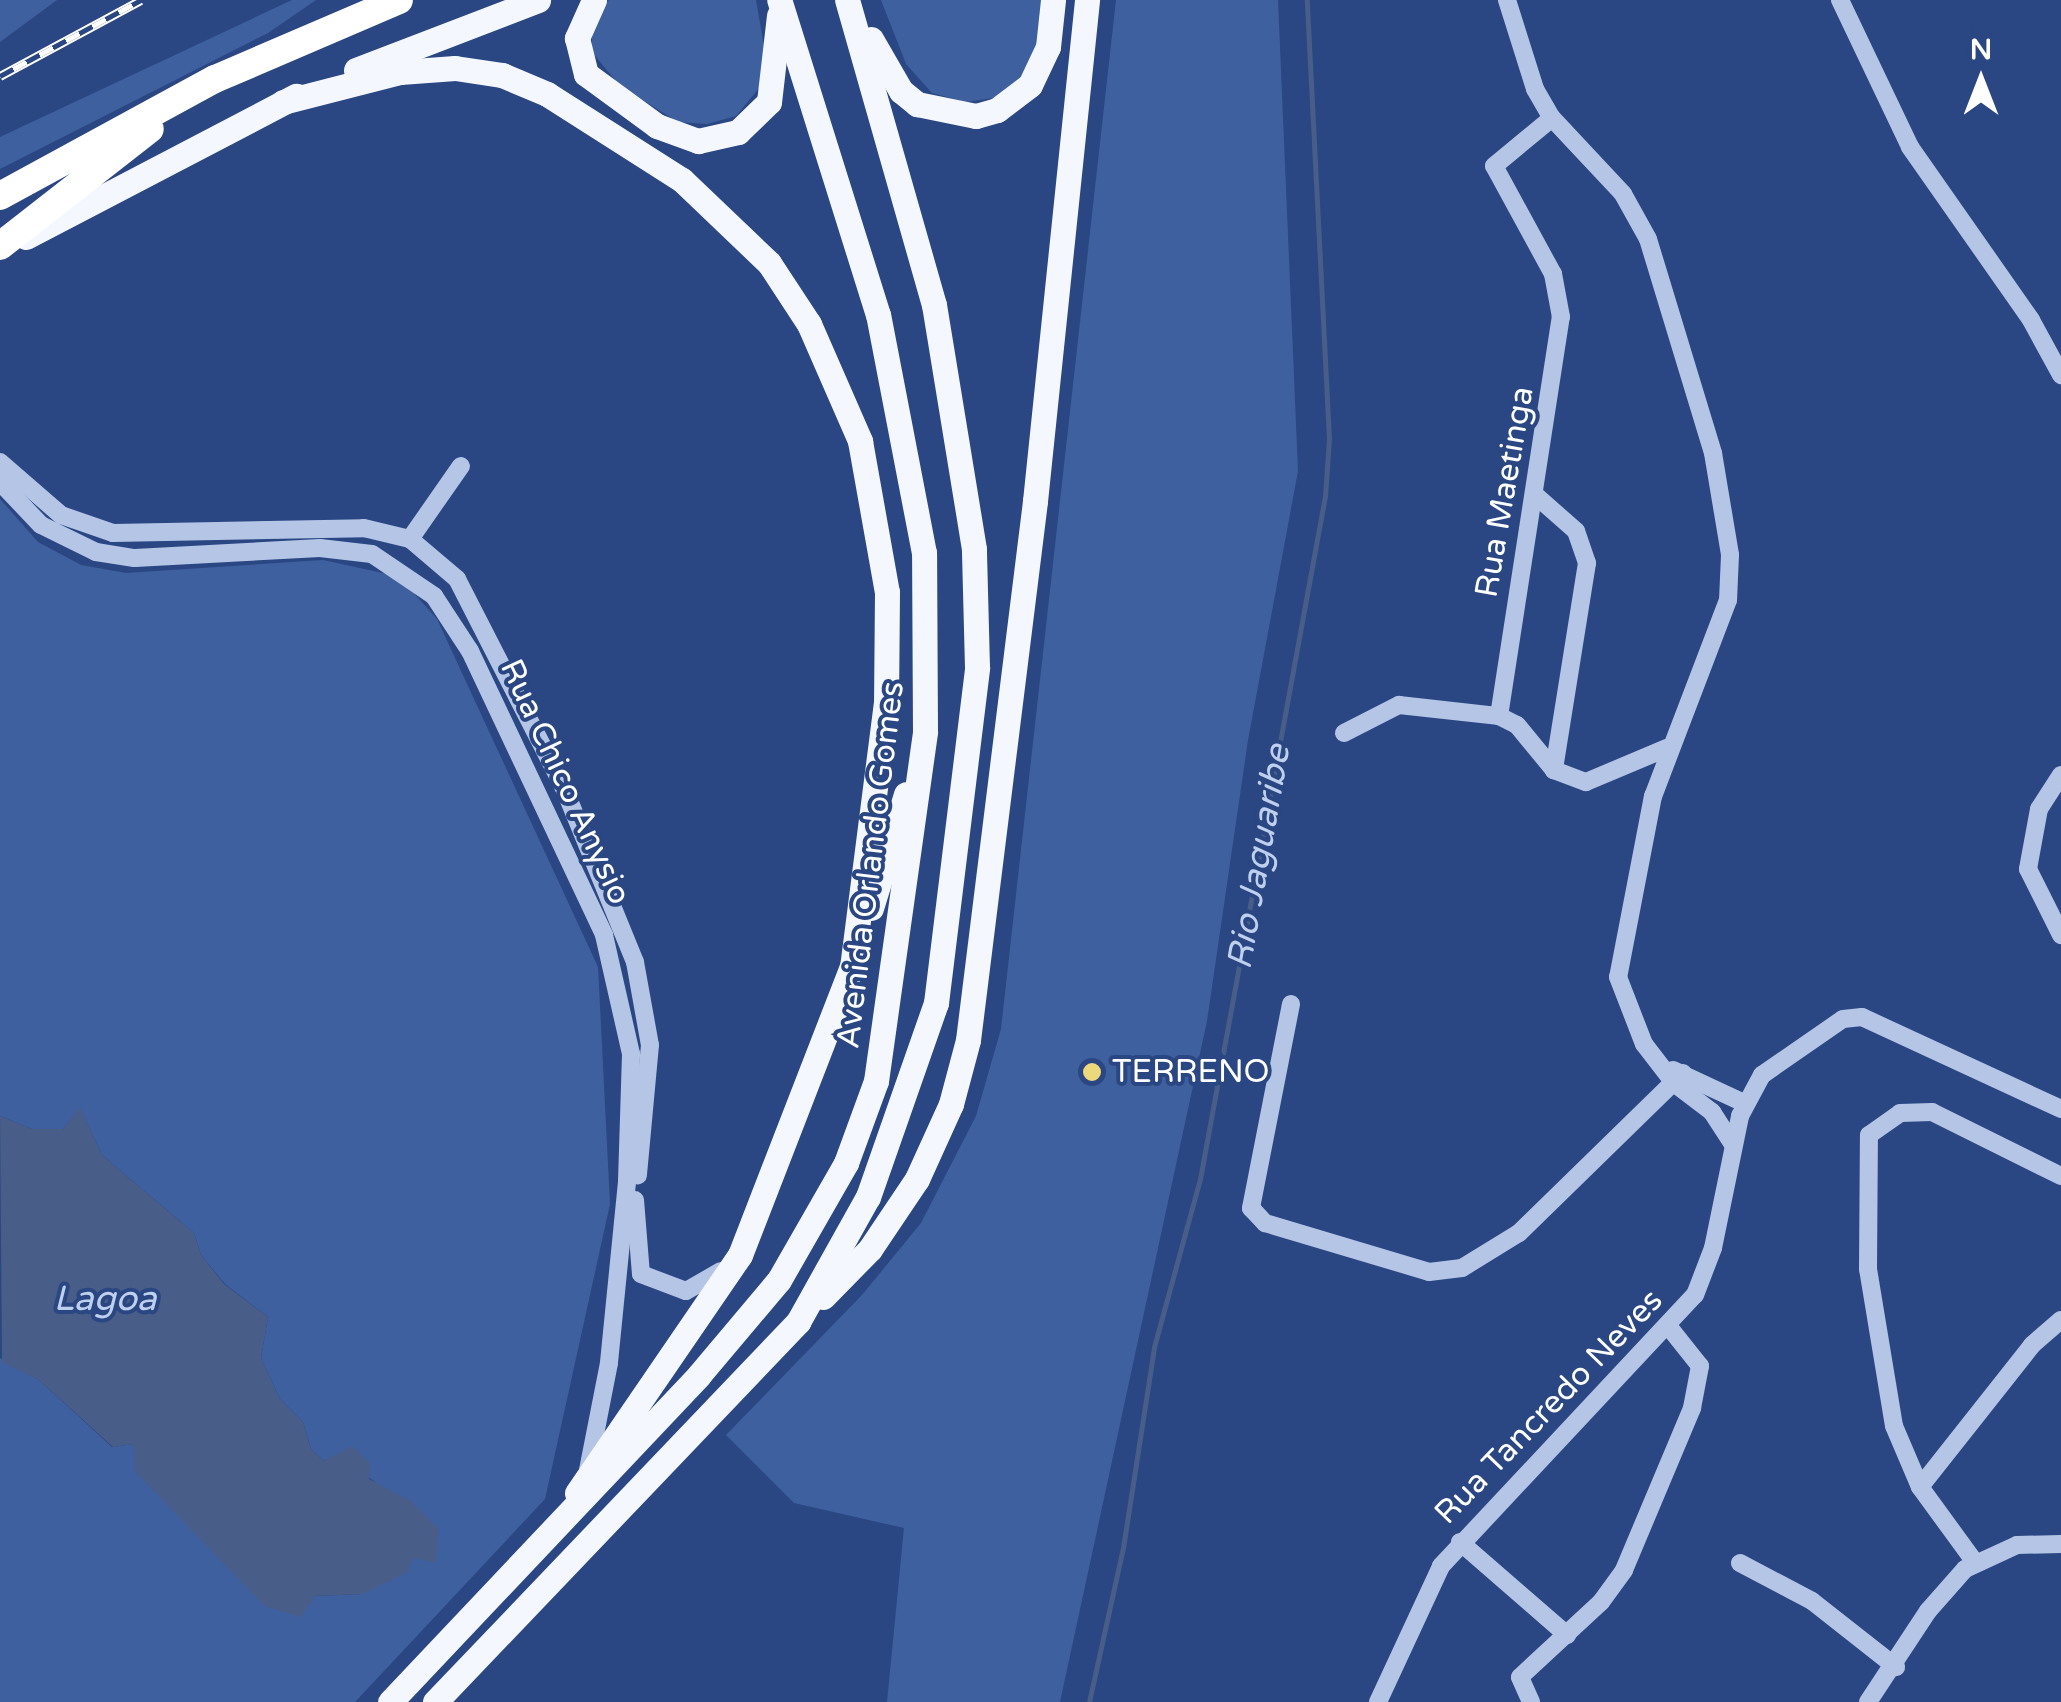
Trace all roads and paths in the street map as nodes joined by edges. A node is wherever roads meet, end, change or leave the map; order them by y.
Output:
1 (398, 0) edge
2 (538, 0) edge
3 (594, 0) edge
4 (849, 0) edge
5 (1052, 0) edge
6 (1086, 0) edge
7 (1508, 0) edge
8 (1840, 0) edge
9 (779, 1) edge
10 (215, 79) junction
11 (283, 102) junction
12 (1552, 118) junction
13 (0, 196) edge
14 (0, 249) edge
15 (2061, 375) edge
16 (0, 462) edge
17 (461, 466) dead end
18 (0, 482) edge
19 (1534, 494) junction
20 (410, 539) junction
21 (392, 564) junction
22 (1499, 716) junction
23 (925, 731) junction
24 (1344, 734) dead end
25 (1667, 748) junction
26 (1554, 770) junction
27 (2061, 775) edge
28 (2061, 935) edge
29 (852, 969) junction
30 (1291, 1004) dead end
31 (1678, 1078) junction
32 (1744, 1103) junction
33 (2061, 1109) edge
34 (1732, 1142) junction
35 (2061, 1176) edge
36 (740, 1255) junction
37 (2061, 1320) edge
38 (798, 1322) junction
39 (1669, 1327) junction
40 (588, 1472) junction
41 (1920, 1487) junction
42 (561, 1525) junction
43 (1460, 1542) junction
44 (2061, 1544) edge
45 (1974, 1562) junction
46 (1740, 1563) dead end
47 (1567, 1634) junction
48 (1896, 1667) junction
49 (390, 1702) edge
50 (435, 1702) edge
51 (1378, 1702) edge
52 (1532, 1702) edge
53 (1868, 1702) edge

1 - 10 highway
2 - 11 main road
3 - 9 main road
4 - 5 main road
4 - 38 main road
6 - 38 main road
7 - 12 street
8 - 15 street
9 - 23 main road, Avenida Orlando Gomes
10 - 13 highway
10 - 14 highway
11 - 14 main road
11 - 29 main road
12 - 19 street, Rua Maetinga
12 - 25 street
16 - 20 street
17 - 20 street
18 - 21 street, Rua Chico Anysio
19 - 22 street, Rua Maetinga
19 - 26 street
20 - 21 street
20 - 36 street, Rua Chico Anysio
21 - 40 street, Rua Chico Anysio
22 - 24 street
22 - 26 street
23 - 29 main road
23 - 42 main road, Avenida Orlando Gomes
25 - 26 street
25 - 31 street
27 - 28 street
29 - 36 main road
30 - 31 street
31 - 32 street
31 - 34 street
32 - 33 street
32 - 34 street, Rua Tancredo Neves
34 - 39 street, Rua Tancredo Neves
35 - 41 street
36 - 40 main road
37 - 41 street
38 - 50 main road
39 - 43 street, Rua Tancredo Neves
39 - 47 street
40 - 42 main road
41 - 45 street
42 - 49 main road, Avenida Orlando Gomes
43 - 47 street
43 - 51 street, Rua Tancredo Neves
44 - 45 street
45 - 48 street
46 - 48 street
47 - 52 street
48 - 53 street

